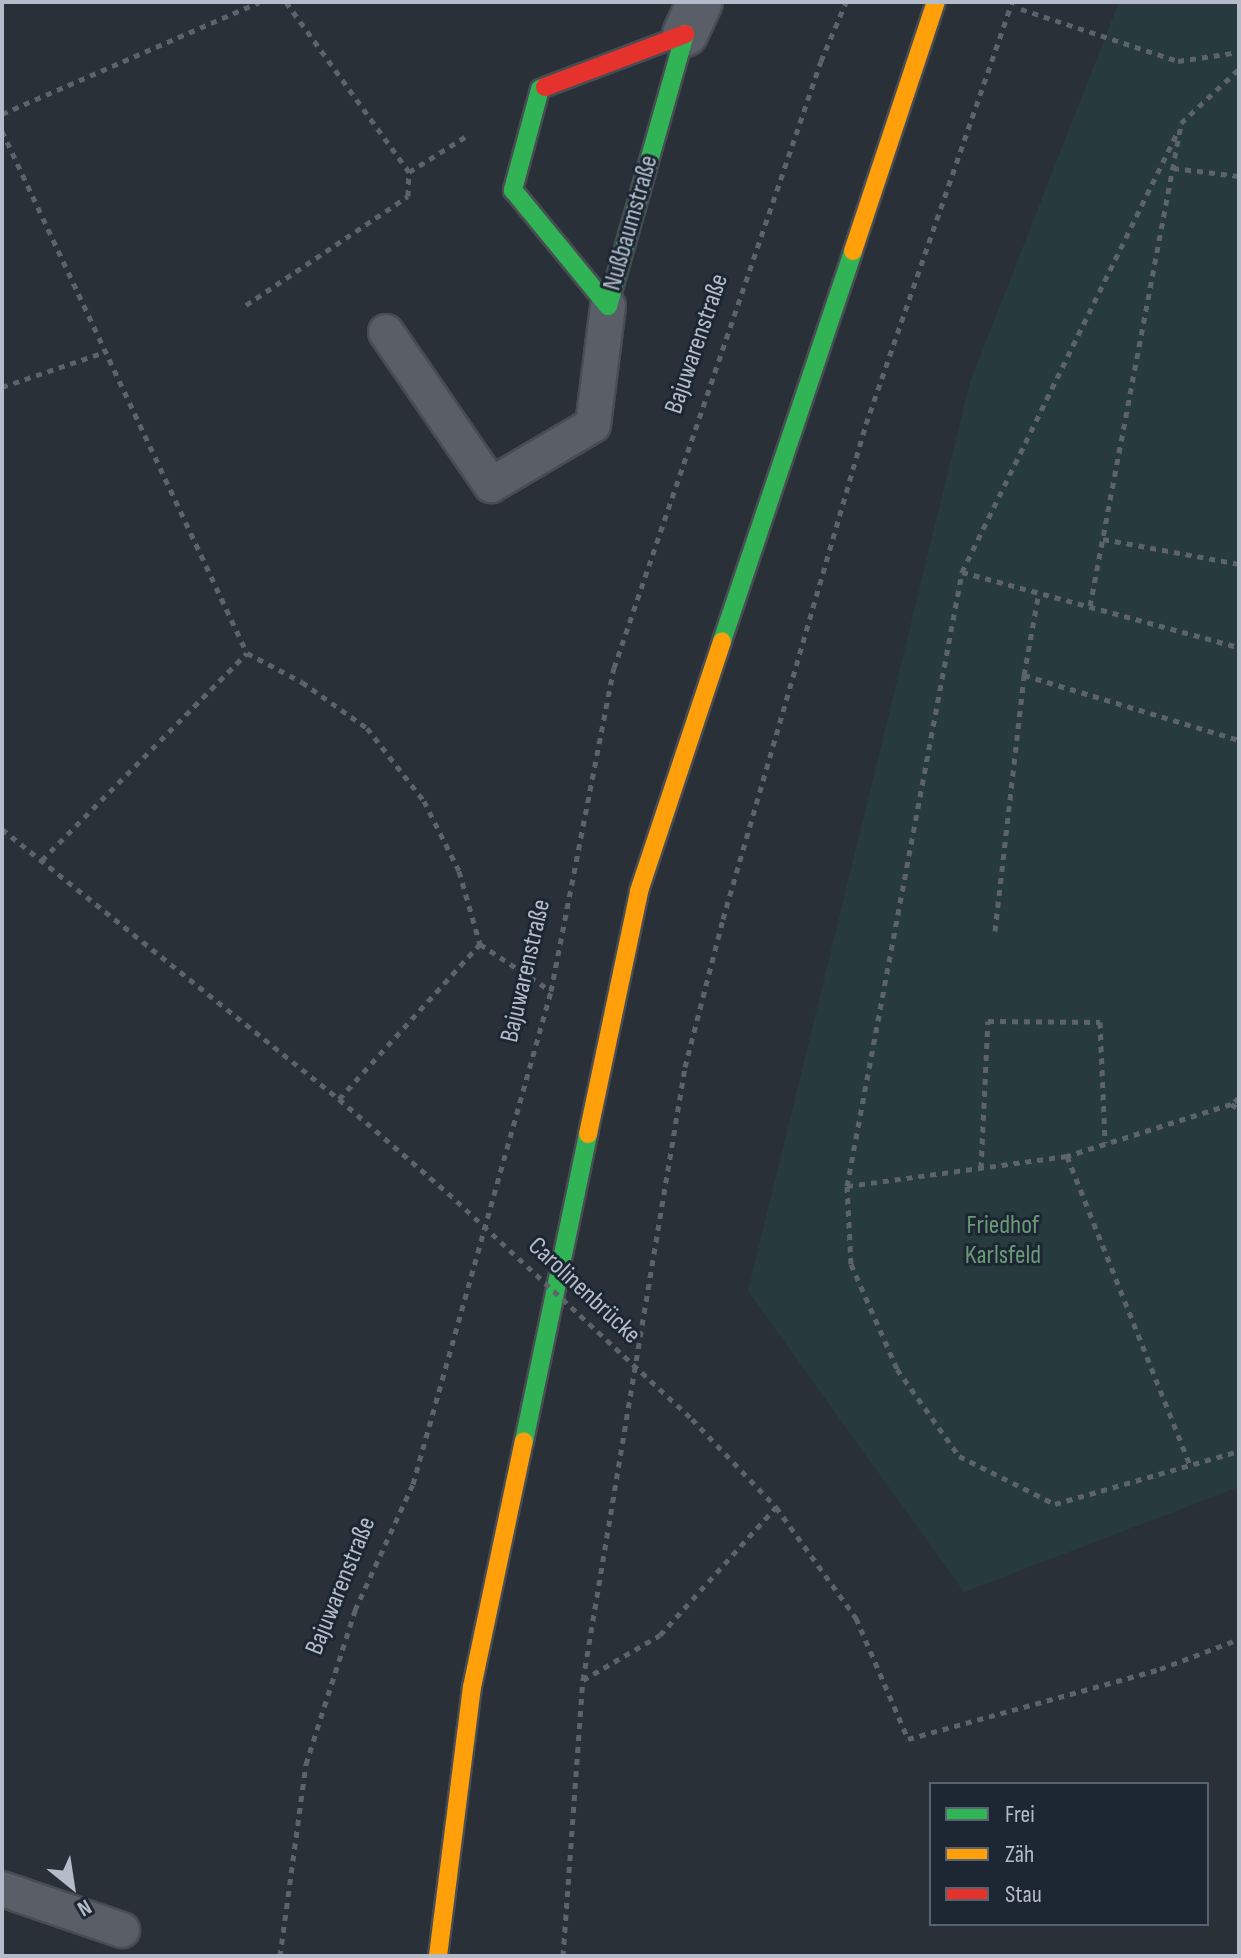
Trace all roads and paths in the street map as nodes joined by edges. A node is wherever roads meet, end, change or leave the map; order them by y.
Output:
1 (259, 2) edge
2 (286, 2) edge
3 (846, 2) edge
4 (936, 2) edge
5 (1012, 2) edge
6 (1021, 9) dead end
7 (692, 18) edge
8 (1239, 52) edge
9 (1239, 69) edge
10 (540, 89) junction
11 (2, 114) edge
12 (1181, 123) junction
13 (2, 131) edge
14 (1173, 168) junction
15 (409, 172) junction
16 (1239, 176) edge
17 (246, 305) dead end
18 (608, 306) junction
19 (386, 332) dead end
20 (105, 352) junction
21 (2, 387) edge
22 (1103, 539) junction
23 (1239, 564) edge
24 (962, 572) junction
25 (1039, 592) junction
26 (1090, 606) junction
27 (1239, 647) edge
28 (247, 653) junction
29 (1024, 675) junction
30 (1239, 740) edge
31 (2, 829) edge
32 (42, 860) junction
33 (995, 931) dead end
34 (480, 944) junction
35 (551, 991) junction
36 (1239, 1098) edge
37 (339, 1099) junction
38 (1231, 1104) junction
39 (1239, 1109) edge
40 (1105, 1143) junction
41 (1067, 1156) junction
42 (981, 1168) junction
43 (847, 1186) junction
44 (1239, 1451) edge
45 (1191, 1468) junction
46 (776, 1507) junction
47 (1239, 1639) edge
48 (583, 1680) junction
49 (2, 1889) edge
50 (122, 1930) dead end
51 (280, 1956) edge
52 (438, 1956) edge
53 (563, 1956) edge

1 - 11 path
2 - 15 path
3 - 35 path, Bajuwarenstraße
4 - 52 main road
5 - 48 path
6 - 8 path
7 - 10 main road, Nußbaumstraße
7 - 18 main road, Nußbaumstraße
9 - 12 path
10 - 15 path
10 - 18 main road, Nußbaumstraße
12 - 14 path
12 - 24 path
13 - 20 path
14 - 16 path
14 - 22 path
15 - 17 path
18 - 19 lane
20 - 21 path
20 - 28 path
22 - 23 path
22 - 26 path
24 - 25 path
24 - 43 path
25 - 26 path
25 - 29 path
26 - 27 path
28 - 32 path
28 - 34 path
29 - 30 path
29 - 33 path
31 - 32 path, Carolinenbrücke
32 - 37 path, Carolinenbrücke
34 - 35 path
34 - 37 path
35 - 51 path, Bajuwarenstraße
36 - 38 path
37 - 46 path, Carolinenbrücke, bridge
38 - 39 path
38 - 40 path
40 - 41 path
40 - 42 path
41 - 42 path
41 - 45 path
42 - 43 path
43 - 45 path
44 - 45 path
46 - 47 path, Carolinenbrücke
46 - 48 path
48 - 53 path
49 - 50 lane

